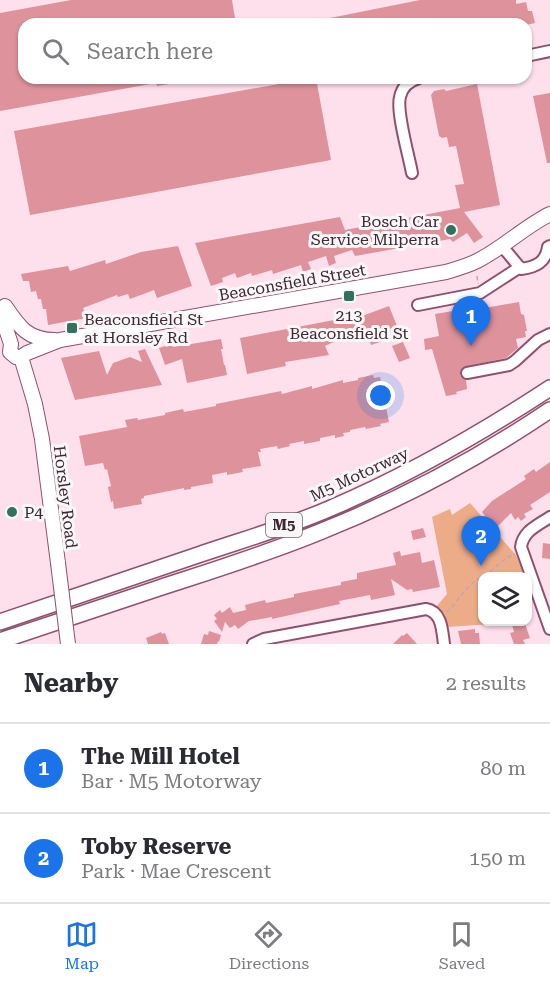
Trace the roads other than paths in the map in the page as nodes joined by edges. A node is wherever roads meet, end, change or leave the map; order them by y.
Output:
1 (550, 51) edge
2 (532, 55) edge
3 (408, 84) edge
4 (412, 173) dead end
5 (550, 214) edge
6 (502, 246) junction
7 (550, 246) edge
8 (520, 267) junction
9 (418, 304) dead end
10 (1, 305) edge
11 (550, 334) edge
12 (38, 339) junction
13 (60, 340) junction
14 (16, 349) edge
15 (467, 373) dead end
16 (550, 388) edge
17 (550, 410) edge
18 (550, 518) edge
19 (0, 622) edge
20 (550, 629) edge
21 (0, 641) edge
22 (68, 644) edge
23 (253, 644) edge
24 (444, 644) edge

1 - 2 street
3 - 4 street
5 - 6 main road, Beaconsfield Street
6 - 8 street
6 - 13 main road, Beaconsfield Street
7 - 8 street
8 - 9 street
10 - 12 main road
10 - 14 main road, Horsley Road
11 - 15 street
12 - 13 main road
12 - 14 main road
13 - 14 main road, Beaconsfield Street
14 - 22 main road, Horsley Road, bridge
16 - 19 highway, M5 Motorway / M5
17 - 21 highway, M5
18 - 20 street
23 - 24 street

